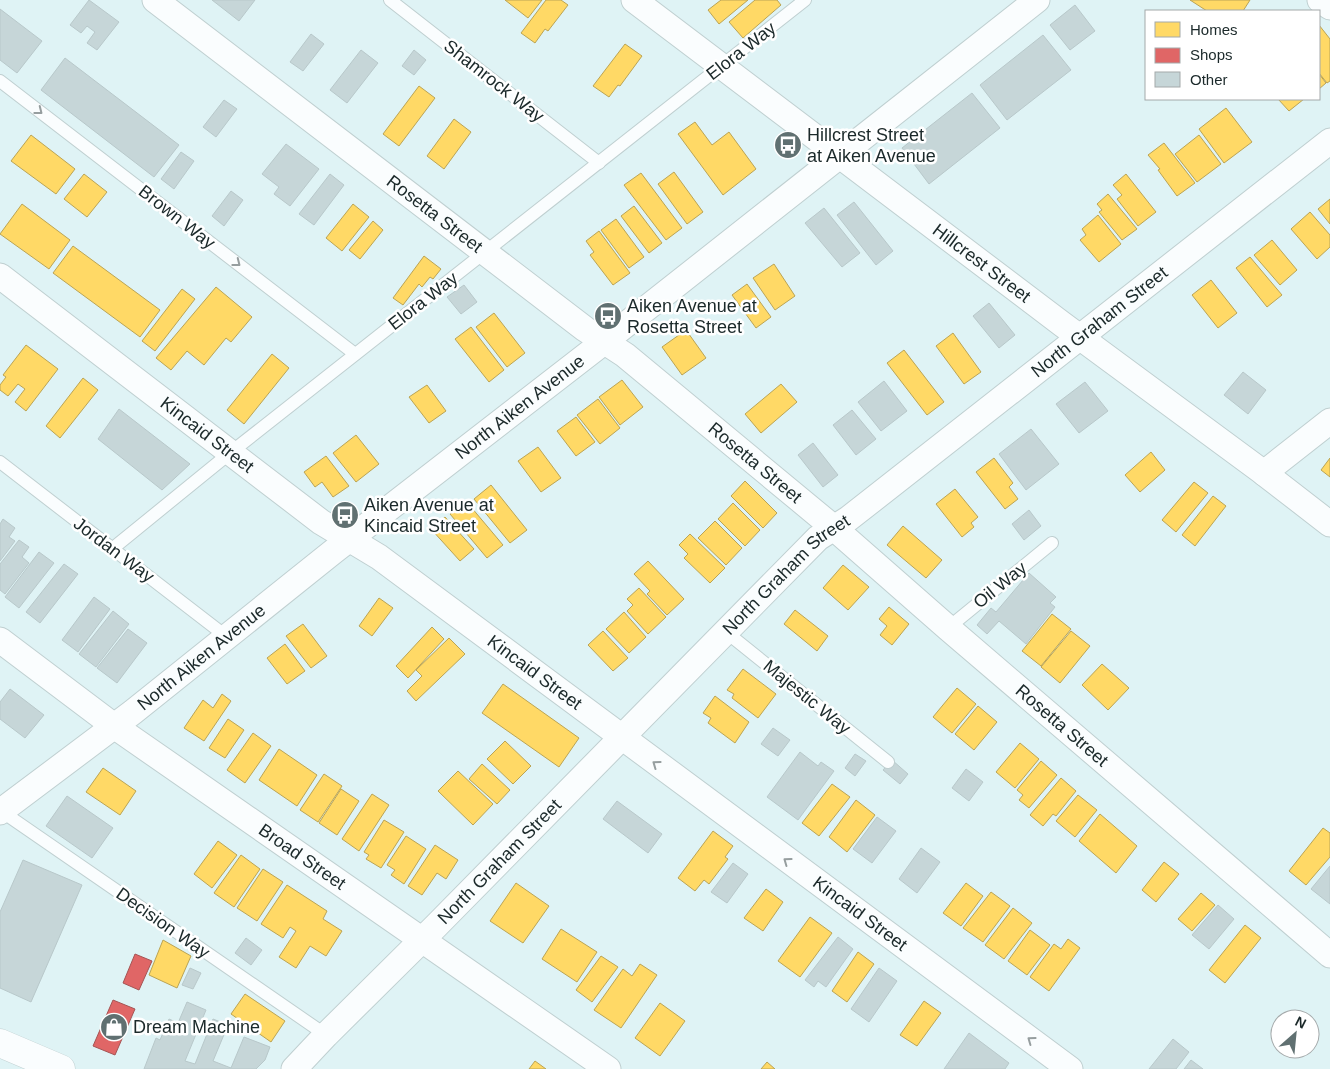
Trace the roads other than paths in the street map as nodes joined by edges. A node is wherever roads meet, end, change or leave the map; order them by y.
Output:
1 (155, 0) edge
2 (390, 0) edge
3 (634, 0) edge
4 (805, 0) edge
5 (1037, 0) edge
6 (721, 66) junction
7 (0, 81) edge
8 (1330, 141) edge
9 (839, 156) junction
10 (599, 163) junction
11 (486, 253) junction
12 (0, 276) edge
13 (1079, 337) junction
14 (605, 341) junction
15 (355, 354) junction
16 (1330, 421) edge
17 (230, 453) junction
18 (0, 462) edge
19 (1264, 473) junction
20 (1330, 524) edge
21 (834, 528) junction
22 (350, 539) junction
23 (1052, 543) dead end
24 (112, 549) junction
25 (948, 628) junction
26 (726, 632) junction
27 (227, 637) junction
28 (0, 640) edge
29 (114, 726) junction
30 (621, 738) junction
31 (888, 762) dead end
32 (0, 811) edge
33 (421, 941) junction
34 (1330, 954) edge
35 (326, 1034) junction
36 (0, 1043) edge
37 (60, 1069) edge
38 (294, 1069) edge
39 (608, 1069) edge
40 (1070, 1069) edge

1 - 11 street, Rosetta Street
2 - 10 lane, Shamrock Way
3 - 6 street, Hillcrest Street
4 - 6 lane, Elora Way
5 - 9 street, North Aiken Avenue
6 - 9 street, Hillcrest Street
6 - 10 lane, Elora Way
7 -> 15 lane, Brown Way
8 - 13 street, North Graham Street
9 - 13 street, Hillcrest Street
9 - 14 street, North Aiken Avenue
10 - 11 lane, Elora Way
11 - 14 street, Rosetta Street
11 - 15 lane, Elora Way
12 - 17 street, Kincaid Street
13 - 19 street, Hillcrest Street
13 - 21 street, North Graham Street
14 - 21 street, Rosetta Street
14 - 22 street, North Aiken Avenue
15 - 17 lane, Elora Way
16 - 19 street
17 - 22 street, Kincaid Street
17 - 24 lane, Elora Way
18 - 24 lane, Jordan Way
19 - 20 street, Hillcrest Street
21 - 25 street, Rosetta Street
21 - 26 street, North Graham Street
22 - 27 street, North Aiken Avenue
22 - 30 street, Kincaid Street
23 - 25 lane, Oil Way
24 - 27 lane, Jordan Way
25 - 34 street, Rosetta Street
26 - 30 street, North Graham Street
26 - 31 lane, Majestic Way
27 - 29 street, North Aiken Avenue
28 - 29 street, Broad Street
29 - 32 street, North Aiken Avenue
29 - 33 street, Broad Street
30 - 33 street, North Graham Street
40 -> 30 street, Kincaid Street
32 - 35 lane, Decision Way
33 - 35 street, North Graham Street
33 - 39 street, Broad Street
35 - 38 street, North Graham Street
36 - 37 main road

